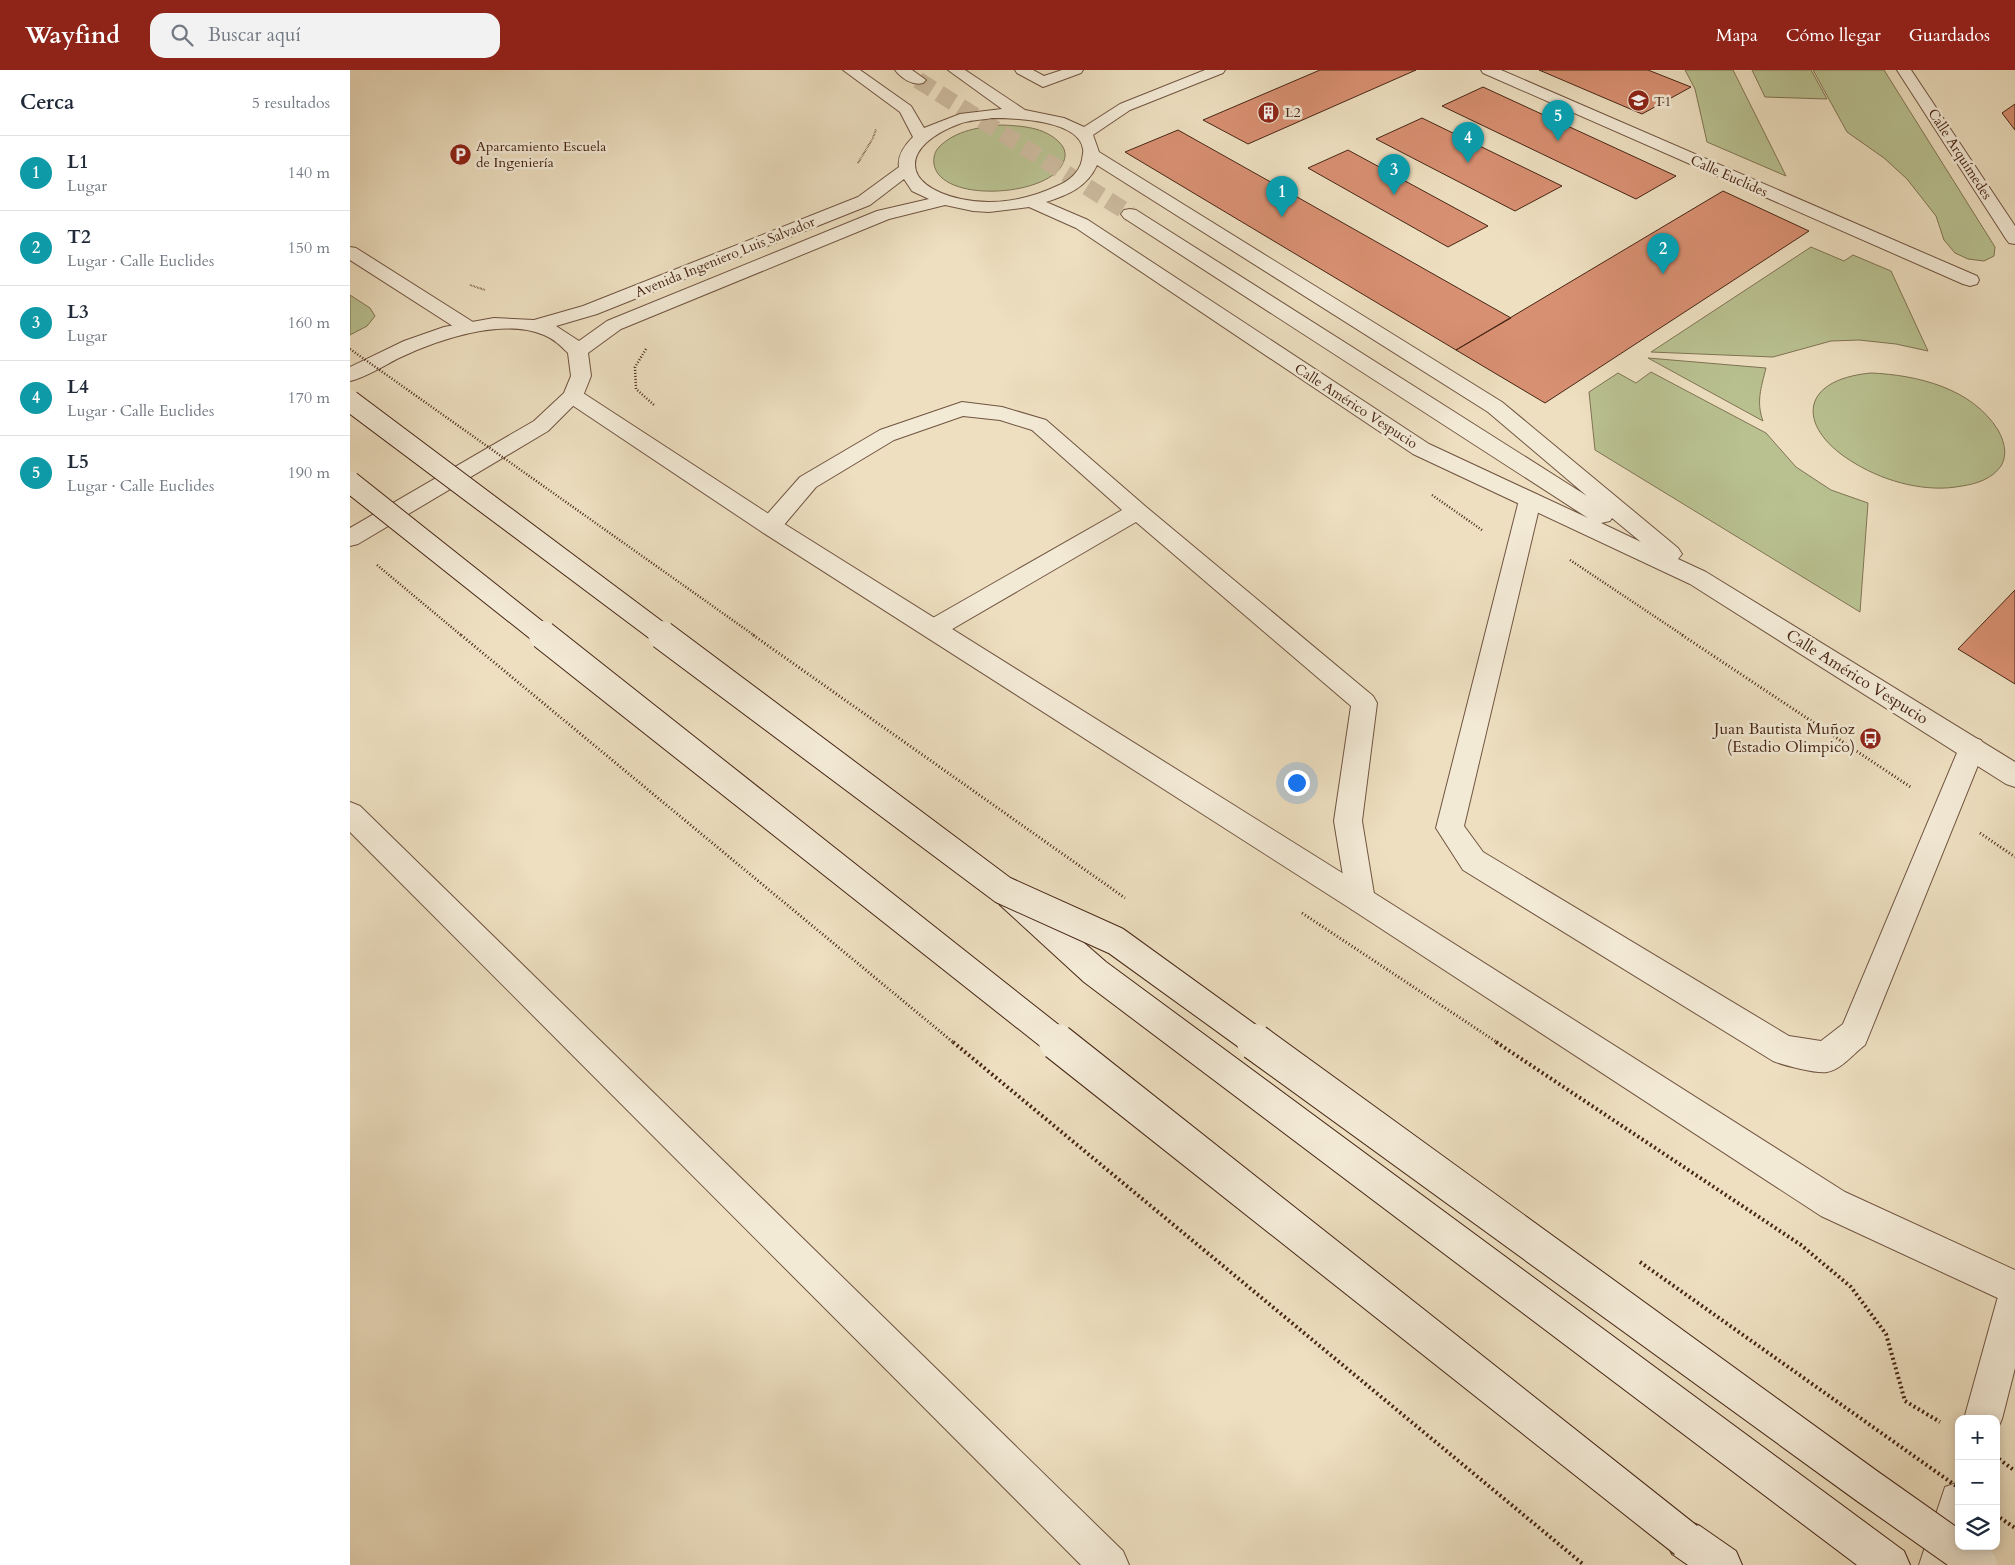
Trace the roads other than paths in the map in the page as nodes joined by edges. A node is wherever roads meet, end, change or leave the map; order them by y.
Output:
1 (850, 70) edge
2 (902, 70) edge
3 (955, 70) edge
4 (1022, 70) edge
5 (1076, 70) edge
6 (1218, 70) edge
7 (1488, 70) edge
8 (1904, 70) edge
9 (918, 80) tunnel mouth
10 (1019, 113) junction
11 (1083, 135) junction
12 (921, 137) junction
13 (1093, 155) junction
14 (906, 169) junction
15 (944, 200) junction
16 (1032, 202) junction
17 (1130, 214) tunnel mouth
18 (2015, 239) edge
19 (350, 252) edge
20 (1970, 280) dead end
21 (466, 326) junction
22 (536, 326) junction
23 (578, 351) junction
24 (350, 375) edge
25 (573, 396) junction
26 (350, 401) edge
27 (350, 482) edge
28 (1530, 500) junction
29 (1137, 511) junction
30 (770, 526) junction
31 (350, 538) edge
32 (1698, 578) junction
33 (933, 628) junction
34 (1972, 748) junction
35 (2015, 776) edge
36 (350, 814) edge
37 (1003, 890) junction
38 (1361, 900) junction
39 (2015, 1288) edge
40 (2015, 1300) edge
41 (1984, 1415) edge
42 (1958, 1505) edge
43 (1697, 1553) edge
44 (1109, 1565) edge
45 (1722, 1565) edge
46 (1890, 1565) edge
47 (1939, 1565) edge
48 (1979, 1565) edge

1 - 12 street
2 - 9 street
3 - 10 street
4 - 5 street
6 - 11 street
7 - 20 street, Calle Euclides
8 - 18 street, Calle Arquímedes
10 - 11 street
10 - 12 street
11 - 13 street
12 - 14 street
13 - 16 street
13 - 32 street, Calle Américo Vespucio
14 - 15 street
14 - 22 street, Avenida Ingeniero Luis Salvador
15 - 16 street
15 - 23 street, Avenida Ingeniero Luis Salvador
16 - 28 street, Calle Américo Vespucio
17 - 32 street
19 - 21 street
21 - 22 street
21 - 24 street
22 - 23 street
23 - 25 street
25 - 30 street
25 - 31 street
26 - 37 street, bridge
27 - 43 street, bridge
28 - 32 street, Calle Américo Vespucio
28 - 34 street
29 - 30 street
29 - 33 street
29 - 38 street
30 - 33 street
32 - 34 street, Calle Américo Vespucio
33 - 38 street
34 - 35 street, Calle Américo Vespucio
36 - 44 street
37 - 46 street, bridge
37 - 48 street, bridge
38 - 39 street
40 - 41 street
42 - 47 street
43 - 45 street

